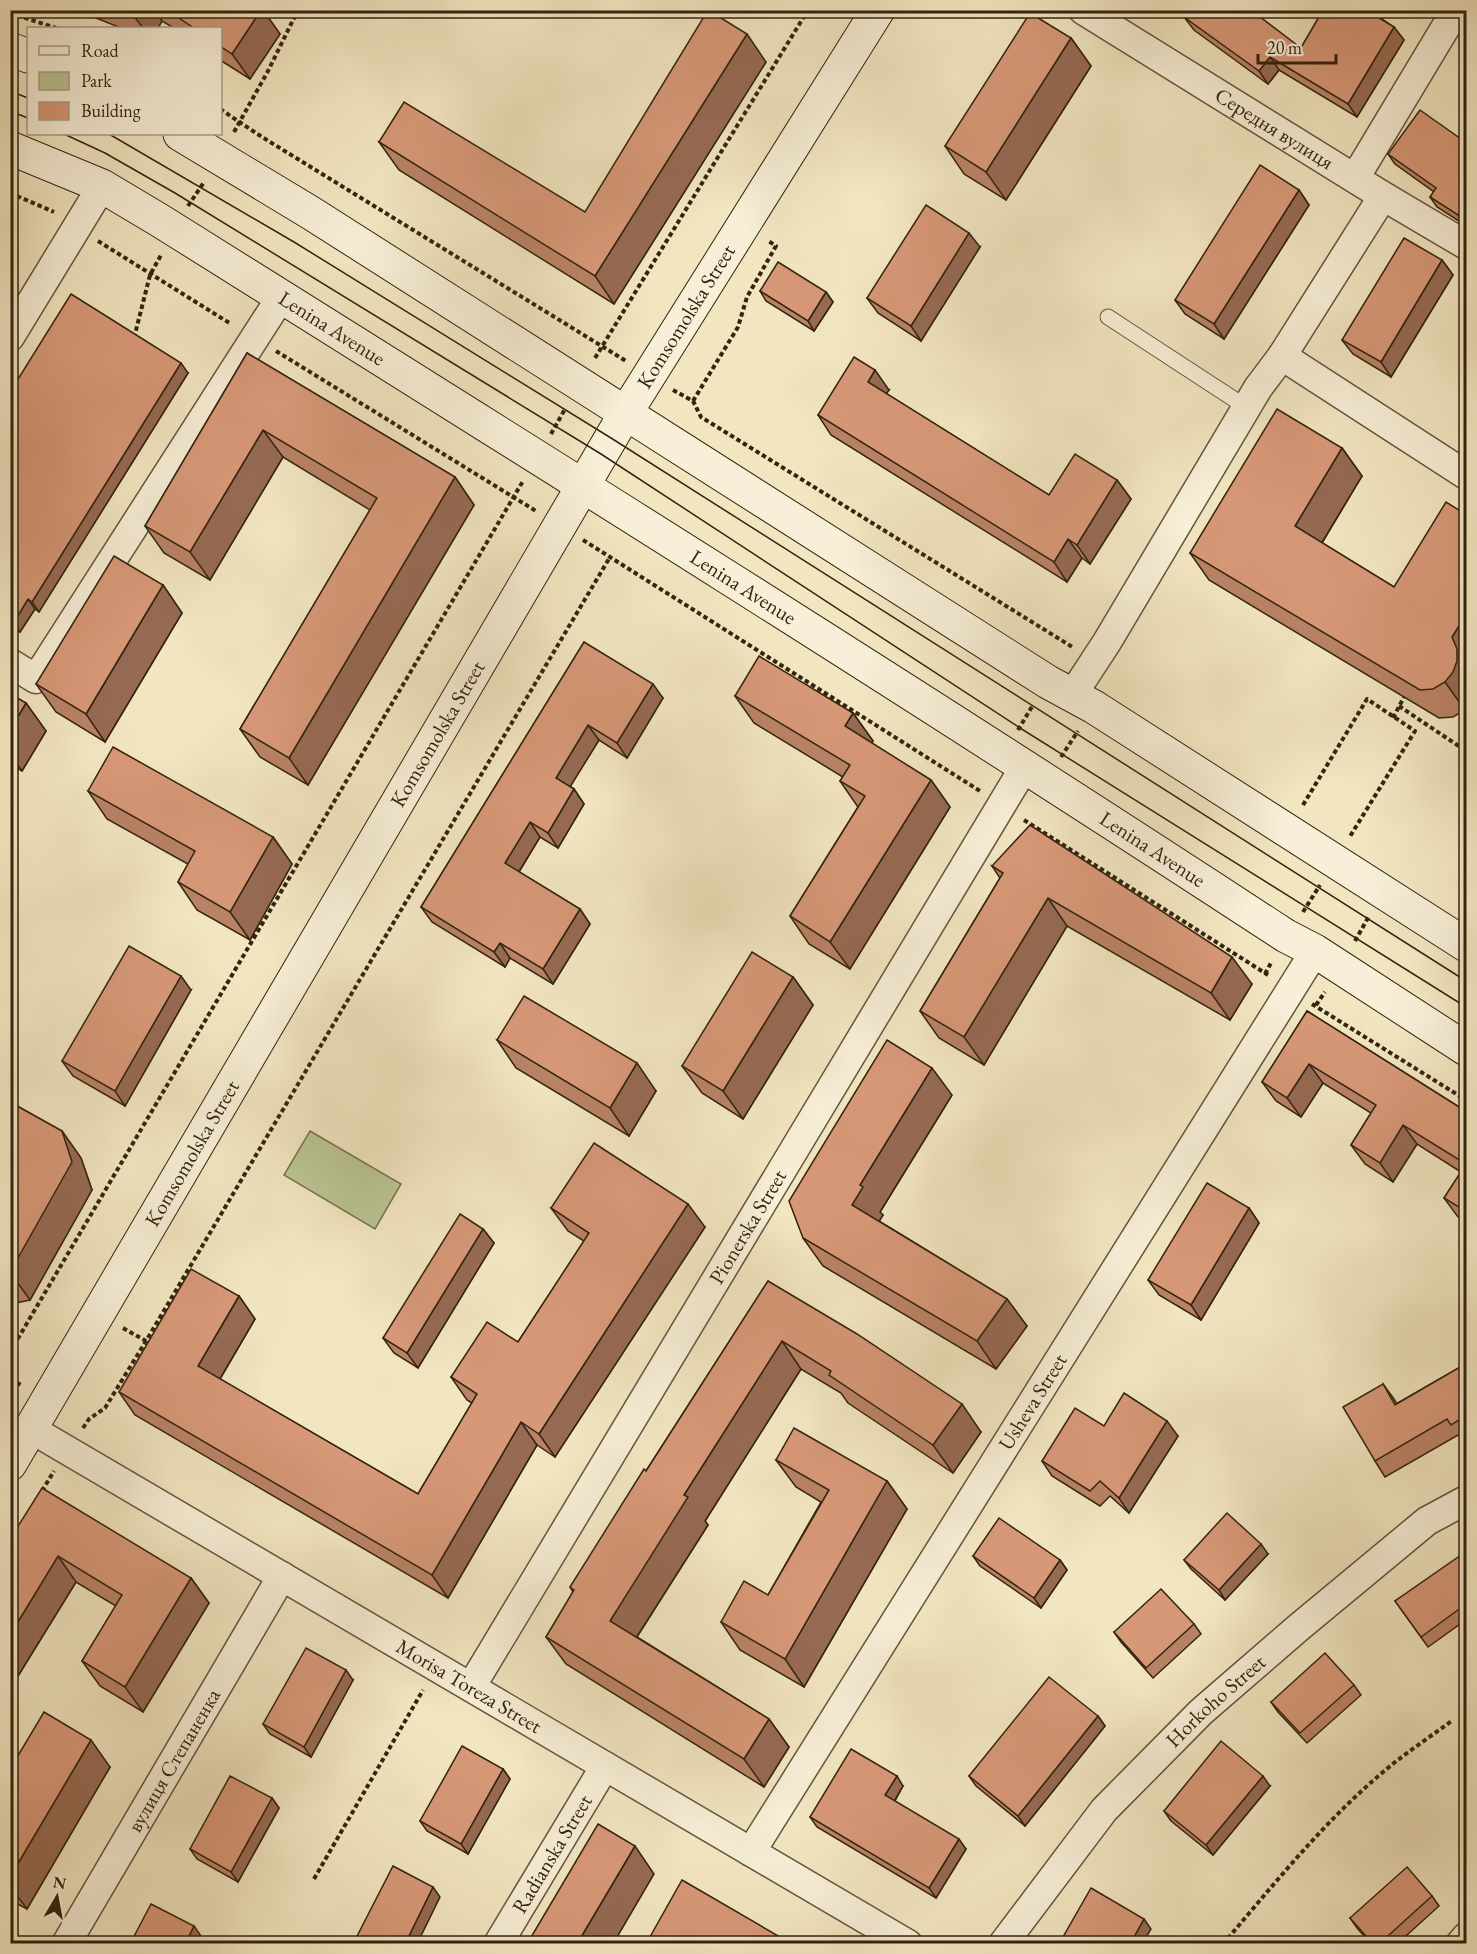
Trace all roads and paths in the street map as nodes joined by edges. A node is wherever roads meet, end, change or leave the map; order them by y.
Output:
1 (297, 10) edge
2 (808, 10) edge
3 (878, 10) edge
4 (1083, 10) edge
5 (1456, 10) edge
6 (10, 13) edge
7 (53, 27) edge
8 (10, 49) edge
9 (27, 56) edge
10 (239, 122) dead end
11 (182, 135) edge
12 (10, 147) edge
13 (1355, 178) junction
14 (102, 186) junction
15 (10, 193) edge
16 (1383, 195) junction
17 (743, 225) junction
18 (77, 227) junction
19 (176, 230) junction
20 (1467, 245) edge
21 (150, 275) junction
22 (281, 297) junction
23 (1108, 317) dead end
24 (10, 337) edge
25 (255, 338) junction
26 (133, 339) edge
27 (1281, 357) junction
28 (579, 385) junction
29 (693, 401) dead end
30 (1246, 406) junction
31 (625, 414) junction
32 (538, 456) junction
33 (1467, 475) edge
34 (584, 485) junction
35 (514, 497) junction
36 (560, 525) junction
37 (610, 557) junction
38 (1072, 646) dead end
39 (10, 663) edge
40 (1060, 688) junction
41 (1404, 697) edge
42 (1399, 706) junction
43 (1393, 718) junction
44 (1415, 731) dead end
45 (1467, 751) edge
46 (1015, 760) junction
47 (991, 799) junction
48 (1288, 831) junction
49 (1467, 945) edge
50 (1315, 951) junction
51 (1290, 990) junction
52 (1467, 1049) edge
53 (1467, 1100) edge
54 (10, 1352) edge
55 (31, 1429) junction
56 (66, 1449) junction
57 (10, 1464) edge
58 (38, 1497) edge
59 (1467, 1500) edge
60 (282, 1576) junction
61 (437, 1667) junction
62 (471, 1687) junction
63 (1454, 1720) dead end
64 (605, 1766) junction
65 (751, 1852) junction
66 (314, 1879) dead end
67 (1467, 1937) edge
68 (66, 1944) edge
69 (498, 1944) edge
70 (908, 1944) edge
71 (1003, 1944) edge
72 (1223, 1944) edge
73 (1460, 1944) edge

1 - 10 path
2 - 28 path
3 - 17 main road, Komsomolska Street
4 - 13 street, Середня вулиця
5 - 13 street
6 - 7 path
8 - 9 main road
11 - 28 main road
12 - 14 main road, Lenina Avenue
13 - 16 street, Середня вулиця
14 - 18 street
14 - 19 main road, Lenina Avenue
15 - 18 path
16 - 20 street, Середня вулиця
16 - 27 street
17 - 29 path
17 - 31 main road, Komsomolska Street
18 - 21 path
18 - 24 street
19 - 21 path
19 - 22 main road, Lenina Avenue
21 - 25 path
21 - 26 path
22 - 25 street
22 - 32 main road, Lenina Avenue
23 - 30 lane
25 - 35 path
25 - 39 street
27 - 30 street
27 - 33 street
28 - 31 main road
28 - 32 path
30 - 40 street
31 - 34 main road, Komsomolska Street
31 - 40 main road
32 - 34 main road, Lenina Avenue
32 - 35 path
34 - 36 main road, Komsomolska Street
34 - 46 main road, Lenina Avenue
35 - 36 path
35 - 54 path
36 - 37 path
36 - 55 main road, Komsomolska Street
37 - 47 path
37 - 56 path
38 - 40 path
40 - 46 path
40 - 48 main road
41 - 42 path
42 - 43 path
42 - 45 path
43 - 44 path
43 - 48 path
46 - 47 street, Pionerska Street
46 - 47 path
46 - 50 main road, Lenina Avenue
47 - 51 path
47 - 62 street, Pionerska Street
48 - 49 main road
50 - 51 street, Usheva Street
50 - 52 main road, Lenina Avenue
51 - 53 path
51 - 65 street, Usheva Street
55 - 56 street, Morisa Toreza Street
55 - 57 main road, Komsomolska Street
56 - 58 path
56 - 60 street, Morisa Toreza Street
59 - 71 street, Horkoho Street
60 - 61 street, Morisa Toreza Street
60 - 68 street, вулиця Степаненка
61 - 62 street, Morisa Toreza Street
61 - 66 path
62 - 64 street, Morisa Toreza Street
63 - 72 path
64 - 65 street, Morisa Toreza Street
64 - 69 street, Radianska Street
65 - 70 street, Morisa Toreza Street
67 - 73 street

